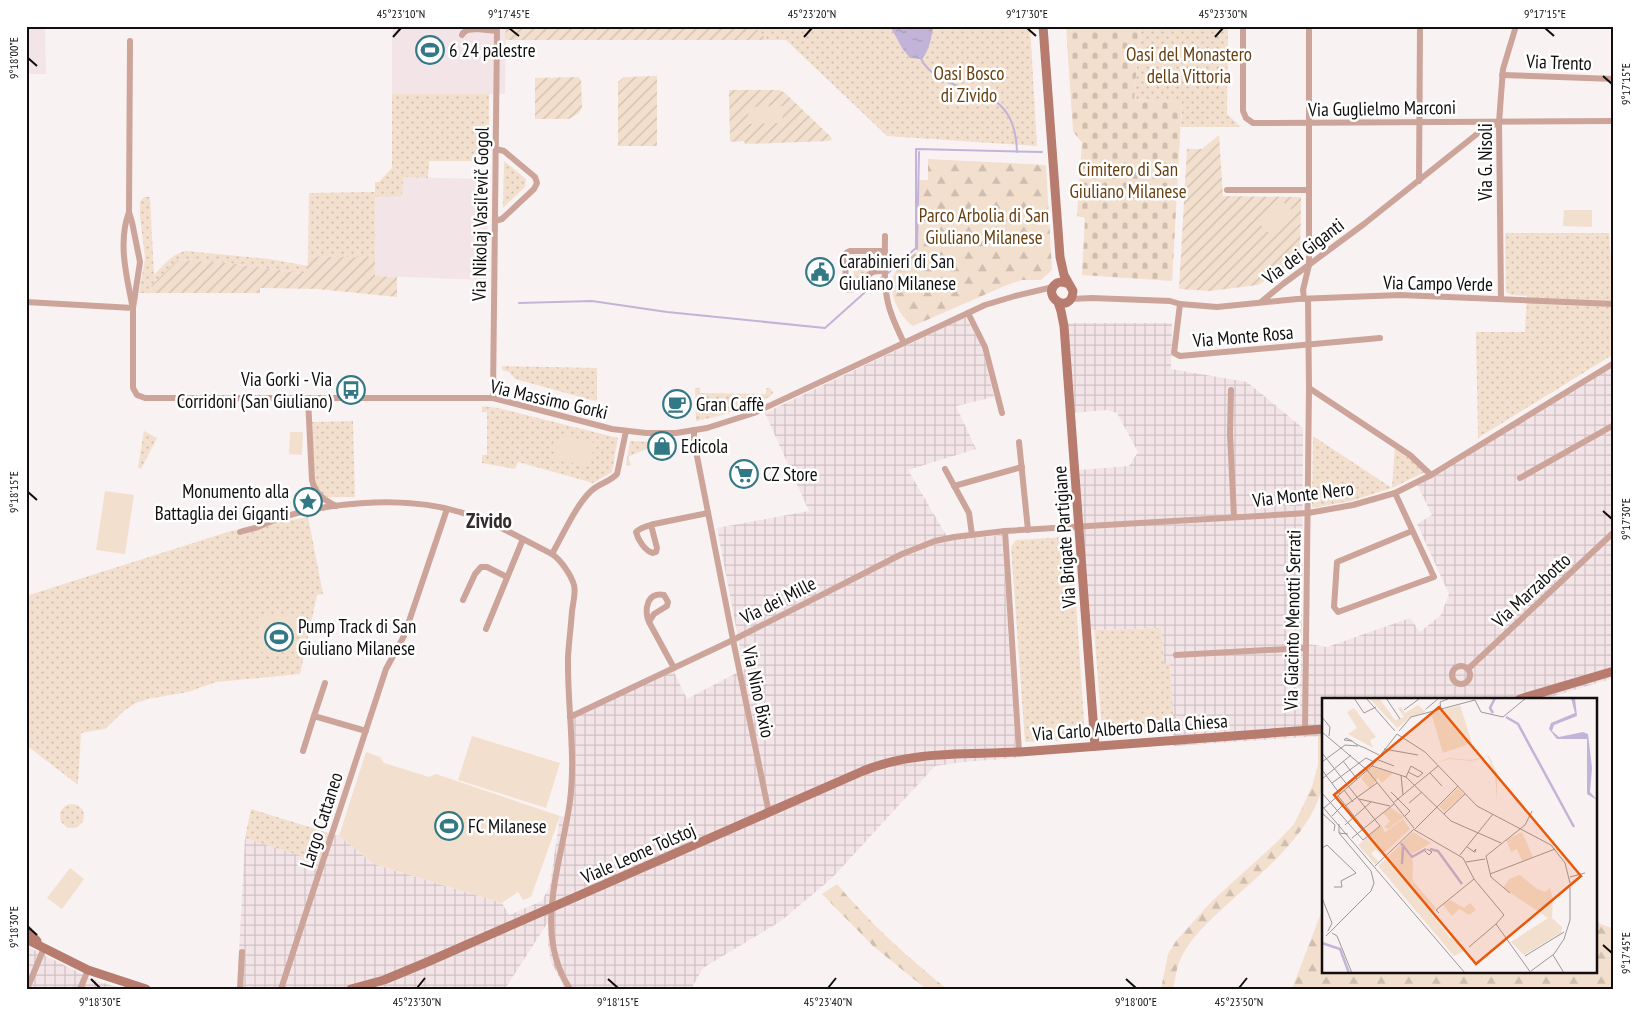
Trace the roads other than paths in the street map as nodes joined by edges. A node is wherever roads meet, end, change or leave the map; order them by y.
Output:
1 (1043, 26) edge
2 (1243, 26) edge
3 (1309, 26) edge
4 (1420, 26) edge
5 (1516, 26) edge
6 (462, 35) dead end
7 (130, 41) dead end
8 (1502, 75) junction
9 (1614, 79) edge
10 (1420, 122) junction
11 (1499, 122) junction
12 (1614, 122) edge
13 (1309, 124) junction
14 (496, 149) junction
15 (1419, 181) junction
16 (1227, 190) dead end
17 (1309, 190) junction
18 (129, 212) junction
19 (495, 221) junction
20 (885, 236) dead end
21 (885, 251) junction
22 (1060, 257) junction
23 (1309, 265) junction
24 (885, 271) junction
25 (1299, 272) junction
26 (1055, 285) junction
27 (1304, 290) junction
28 (1031, 292) junction
29 (1070, 294) junction
30 (1306, 299) junction
31 (1501, 299) junction
32 (1055, 300) junction
33 (26, 302) edge
34 (1261, 302) junction
35 (1180, 304) junction
36 (1614, 304) edge
37 (133, 308) junction
38 (968, 313) junction
39 (1064, 326) junction
40 (1380, 338) dead end
41 (904, 343) junction
42 (1309, 345) junction
43 (1614, 362) edge
44 (1309, 388) junction
45 (1230, 390) dead end
46 (493, 398) junction
47 (308, 399) junction
48 (1002, 413) dead end
49 (1614, 425) edge
50 (694, 430) junction
51 (626, 431) junction
52 (1019, 442) dead end
53 (1022, 467) junction
54 (945, 469) dead end
55 (1431, 475) junction
56 (1520, 478) dead end
57 (954, 486) junction
58 (1395, 492) junction
59 (336, 506) junction
60 (447, 509) junction
61 (708, 513) junction
62 (1308, 513) junction
63 (1234, 517) junction
64 (651, 524) dead end
65 (1079, 527) junction
66 (1028, 530) junction
67 (1005, 531) junction
68 (1412, 531) junction
69 (240, 532) dead end
70 (1614, 532) edge
71 (972, 535) junction
72 (523, 539) junction
73 (552, 554) junction
74 (508, 577) junction
75 (463, 600) dead end
76 (649, 622) dead end
77 (486, 629) dead end
78 (733, 640) junction
79 (1306, 648) junction
80 (1176, 655) dead end
81 (674, 668) junction
82 (1468, 669) dead end
83 (1614, 671) edge
84 (325, 682) dead end
85 (1523, 698) edge
86 (314, 716) junction
87 (570, 717) junction
88 (1322, 729) edge
89 (1305, 730) junction
90 (366, 731) junction
91 (1095, 746) junction
92 (304, 751) dead end
93 (1019, 752) junction
94 (939, 754) joint
95 (769, 813) junction
96 (551, 909) junction
97 (26, 929) edge
98 (26, 939) edge
99 (44, 948) junction
100 (242, 952) dead end
101 (88, 970) junction
102 (27, 989) edge
103 (80, 989) edge
104 (146, 989) edge
105 (240, 989) edge
106 (281, 989) edge
107 (351, 989) edge
108 (570, 989) edge

1 - 22 street, Via Brigate Partigiane
2 - 13 street, Via Guglielmo Marconi
3 - 13 street, Via Giacinto Menotti Serrati
4 - 10 street
5 - 8 street, Via G. Nisoli
6 - 14 street, Via Nikolaj Vasil'evič Gogol
7 - 18 street
8 - 9 street, Via Trento
8 - 11 street, Via G. Nisoli
10 - 11 street, Via Guglielmo Marconi
10 - 13 street, Via Guglielmo Marconi
10 - 15 street
11 - 12 street, Via Guglielmo Marconi
11 - 15 street, Via dei Giganti
11 - 31 street, Via G. Nisoli
13 - 17 street, Via Giacinto Menotti Serrati
14 - 19 street, Via Nikolaj Vasil'evič Gogol
14 - 19 street
15 - 23 street, Via dei Giganti
16 - 17 street
17 - 23 street, Via Giacinto Menotti Serrati
18 - 37 street
18 - 37 street
19 - 46 street, Via Nikolaj Vasil'evič Gogol
20 - 21 street
21 - 24 street
21 - 24 street
22 - 26 street, Via Brigate Partigiane
22 - 29 street, Via Brigate Partigiane
23 - 25 street, Via dei Giganti
23 - 27 street, Via Giacinto Menotti Serrati
24 - 41 street
25 - 27 street, Via Giacinto Menotti Serrati
25 - 34 street, Via dei Giganti
26 - 28 street, Via Massimo Gorki
26 - 29 street
26 - 32 street, Via Brigate Partigiane
27 - 30 street, Via Giacinto Menotti Serrati
28 - 32 street, Via Massimo Gorki
28 - 38 street, Via Massimo Gorki
29 - 32 street
29 - 35 street, Via dei Giganti
29 - 39 street, Via Brigate Partigiane
30 - 31 street, Via Campo Verde
30 - 34 street, Via Campo Verde
30 - 42 street, Via Giacinto Menotti Serrati
31 - 36 street, Via Campo Verde
32 - 39 street, Via Brigate Partigiane
33 - 37 street
34 - 35 street, Via dei Giganti
35 - 42 street, Via Monte Rosa
37 - 47 street, Via Massimo Gorki
38 - 41 street, Via Massimo Gorki
38 - 48 street
39 - 65 street, Via Brigate Partigiane
40 - 42 street, Via Monte Rosa
41 - 50 street, Via Massimo Gorki
42 - 44 street, Via Giacinto Menotti Serrati
43 - 55 street, Via Monte Nero
44 - 55 street
44 - 62 street, Via Giacinto Menotti Serrati
45 - 63 street
46 - 47 street, Via Massimo Gorki
46 - 51 street, Via Massimo Gorki
47 - 59 street
49 - 56 street
50 - 51 street, Via Massimo Gorki
50 - 61 street, Via Nino Bixio
51 - 73 street
52 - 53 street
53 - 57 street
53 - 66 street
54 - 57 street
55 - 58 street, Via Monte Nero
57 - 71 street
58 - 62 street, Via Monte Nero
58 - 68 street
59 - 60 street
59 - 69 street
60 - 72 street
60 - 90 street, Largo Cattaneo
61 - 64 street
61 - 78 street, Via Nino Bixio
62 - 63 street, Via Monte Nero
62 - 79 street, Via Giacinto Menotti Serrati
63 - 65 street, Via Monte Nero
65 - 66 street, Via dei Mille
65 - 91 street, Via Brigate Partigiane
66 - 67 street, Via dei Mille
67 - 71 street, Via dei Mille
67 - 93 street
68 - 68 street
70 - 82 street, Via Marzabotto
71 - 78 street, Via dei Mille
72 - 73 street
72 - 74 street
73 - 87 street
74 - 75 street
74 - 77 street
76 - 81 street
78 - 81 street, Via dei Mille
78 - 95 street, Via Nino Bixio
79 - 80 street
79 - 89 street, Via Giacinto Menotti Serrati
81 - 87 street, Via dei Mille
83 - 85 street
84 - 86 street
86 - 90 street
86 - 92 street
87 - 96 street
88 - 89 street, Via Carlo Alberto Dalla Chiesa
89 - 91 street, Via Carlo Alberto Dalla Chiesa
90 - 106 street, Largo Cattaneo
91 - 93 street, Via Carlo Alberto Dalla Chiesa
93 - 94 street, Via Carlo Alberto Dalla Chiesa
94 - 95 street, Viale Leone Tolstoj
95 - 96 street, Viale Leone Tolstoj
96 - 107 street, Viale Leone Tolstoj
96 - 108 street
97 - 99 street
98 - 99 street
99 - 101 street
99 - 102 street
100 - 105 street
101 - 103 street
101 - 104 street

